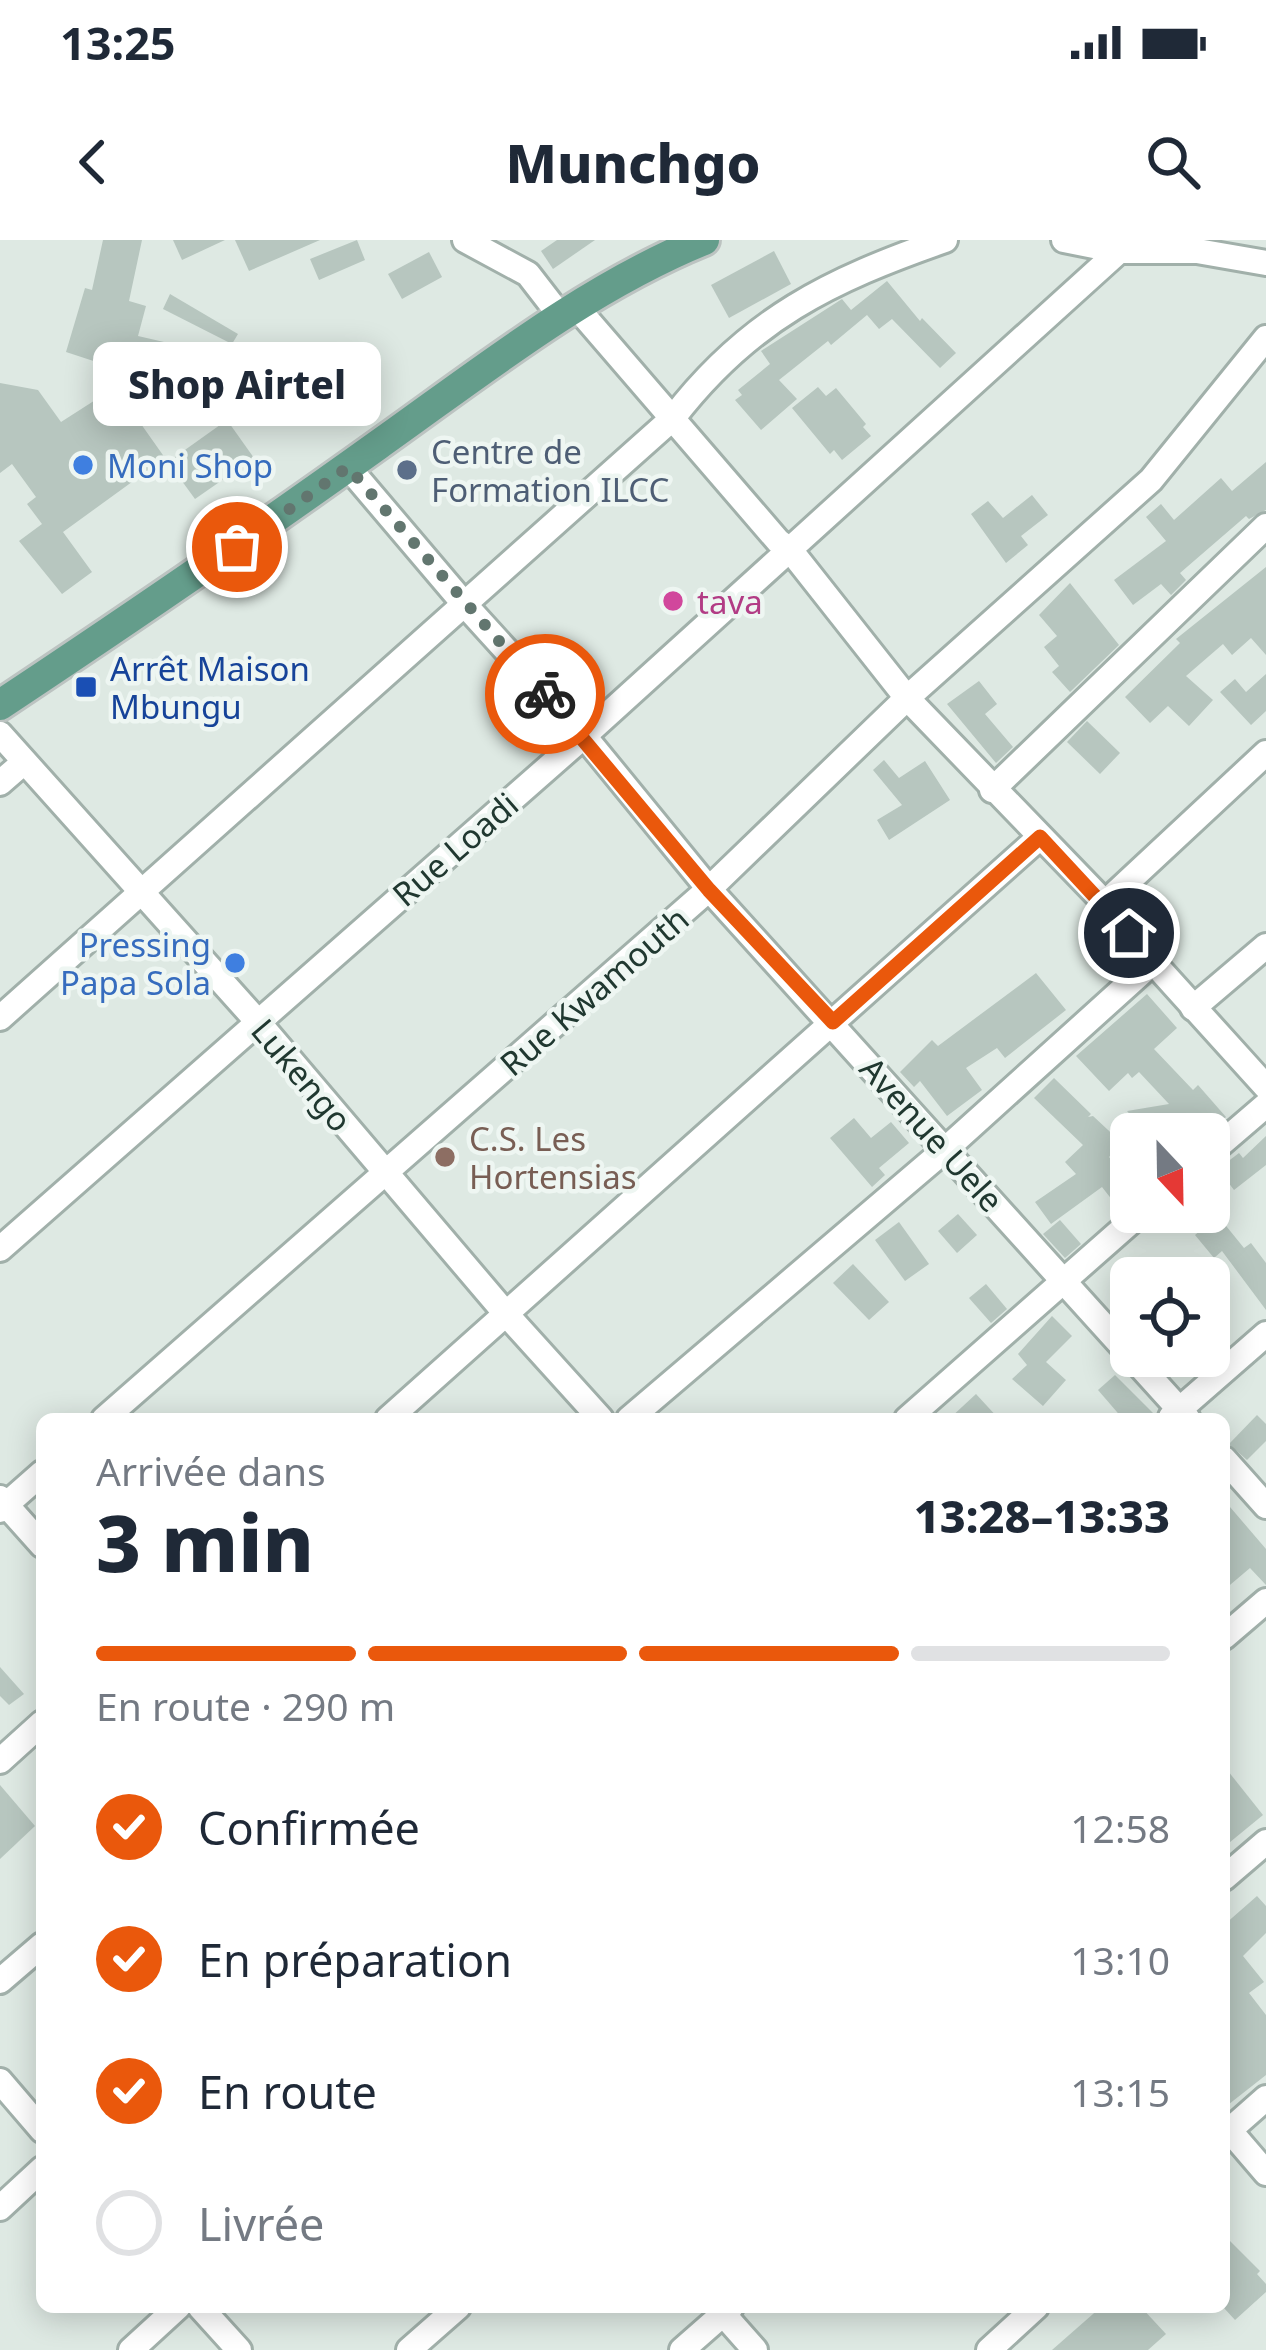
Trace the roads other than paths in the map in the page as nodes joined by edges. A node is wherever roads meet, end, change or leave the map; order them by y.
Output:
1 (465, 240) edge
2 (704, 240) edge
3 (945, 240) edge
4 (1064, 240) edge
5 (1119, 251) junction
6 (1266, 263) edge
7 (570, 313) junction
8 (1266, 338) edge
9 (674, 418) junction
10 (348, 467) junction
11 (1266, 526) edge
12 (791, 551) junction
13 (466, 607) junction
14 (907, 698) junction
15 (0, 705) edge
16 (0, 734) edge
17 (584, 736) junction
18 (1266, 753) edge
19 (22, 763) junction
20 (0, 783) edge
21 (992, 790) junction
22 (1040, 837) junction
23 (709, 890) junction
24 (141, 893) junction
25 (1105, 903) junction
26 (1266, 946) edge
27 (1153, 962) junction
28 (1193, 1008) junction
29 (0, 1018) edge
30 (258, 1022) junction
31 (833, 1022) junction
32 (1266, 1088) edge
33 (1266, 1106) edge
34 (1230, 1136) edge
35 (947, 1148) junction
36 (386, 1173) junction
37 (1117, 1233) edge
38 (0, 1250) edge
39 (1061, 1281) junction
40 (507, 1315) junction
41 (1266, 1334) edge
42 (111, 1413) edge
43 (395, 1413) edge
44 (597, 1413) edge
45 (636, 1413) edge
46 (914, 1413) edge
47 (1176, 1413) edge
48 (1182, 1413) edge
49 (1230, 1466) edge
50 (36, 1478) edge
51 (2, 1504) edge
52 (1266, 1506) edge
53 (36, 1539) edge
54 (1266, 1601) edge
55 (1230, 1632) edge
56 (36, 1728) edge
57 (0, 1761) edge
58 (1266, 1842) edge
59 (1230, 1873) edge
60 (36, 1950) edge
61 (0, 1981) edge
62 (0, 2080) edge
63 (1266, 2098) edge
64 (36, 2123) edge
65 (1230, 2127) edge
66 (1230, 2134) edge
67 (1266, 2173) edge
68 (36, 2175) edge
69 (0, 2208) edge
70 (171, 2313) edge
71 (205, 2313) edge
72 (451, 2313) edge
73 (720, 2313) edge
74 (727, 2313) edge
75 (1029, 2313) edge
76 (130, 2350) edge
77 (239, 2350) edge
78 (409, 2350) edge
79 (682, 2350) edge
80 (755, 2350) edge
81 (989, 2350) edge

1 - 7 street
2 - 7 main road
3 - 9 street
4 - 5 street
5 - 6 street
5 - 12 street, Rue Loadi
7 - 9 street
7 - 10 main road
8 - 14 street, Rue Kwamouth
9 - 12 street
9 - 13 street
10 - 13 street, Avenue Uele
10 - 15 main road
11 - 21 street
12 - 14 street
12 - 17 street, Rue Loadi
13 - 17 street, Avenue Uele
13 - 24 street
14 - 21 street
14 - 23 street, Rue Kwamouth
16 - 19 street, Lukengo
17 - 23 street, Avenue Uele
17 - 30 street, Rue Loadi
18 - 25 street
19 - 20 street
19 - 24 street, Lukengo
21 - 22 street
22 - 25 street
22 - 31 street
23 - 31 street, Avenue Uele
23 - 36 street, Rue Kwamouth
24 - 29 street
24 - 30 street, Lukengo
25 - 27 street
26 - 28 street
27 - 28 street
27 - 35 street
28 - 32 street
30 - 36 street, Lukengo
30 - 38 street, Rue Loadi
31 - 35 street, Avenue Uele
31 - 40 street
33 - 34 street
35 - 39 street, Avenue Uele
35 - 45 street
36 - 40 street, Lukengo
36 - 42 street, Rue Kwamouth
37 - 39 street
39 - 46 street
39 - 47 street, Avenue Uele
40 - 43 street
40 - 44 street, Lukengo
41 - 48 street
49 - 52 street
50 - 51 street
51 - 53 street
54 - 55 street
56 - 57 street
58 - 59 street
60 - 61 street
62 - 64 street
63 - 65 street
66 - 67 street
68 - 69 street
70 - 76 street
71 - 77 street
72 - 78 street
73 - 79 street
74 - 80 street
75 - 81 street

